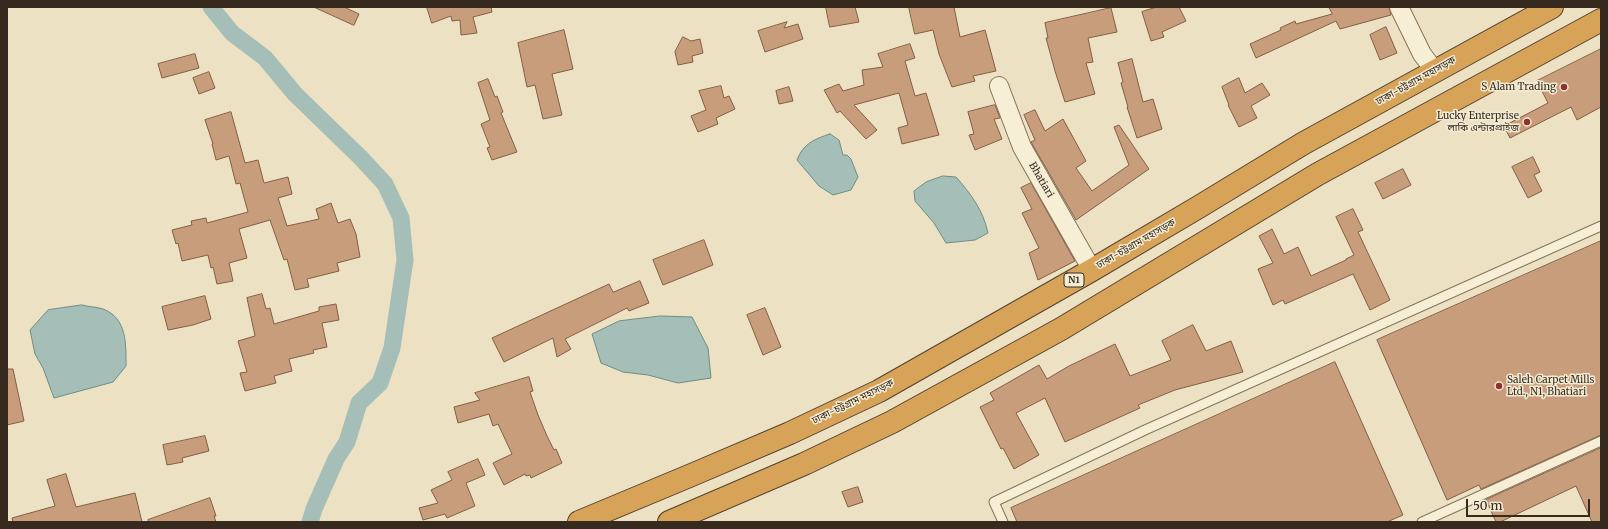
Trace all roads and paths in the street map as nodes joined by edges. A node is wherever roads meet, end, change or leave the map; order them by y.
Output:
1 (1399, 7) edge
2 (1552, 7) edge
3 (1601, 20) edge
4 (1434, 70) junction
5 (999, 86) dead end
6 (1601, 226) edge
7 (1092, 270) junction
8 (1601, 440) edge
9 (579, 522) edge
10 (669, 522) edge
11 (1003, 522) edge
12 (1422, 522) edge

1 - 4 street
2 - 4 highway, ঢাকা-চট্টগ্রাম মহাসড়ক / N1
3 - 10 highway
4 - 7 highway, ঢাকা-চট্টগ্রাম মহাসড়ক / N1
5 - 7 street, Bhatiari
6 - 11 lane
7 - 9 highway, ঢাকা-চট্টগ্রাম মহাসড়ক / N1
8 - 12 lane

